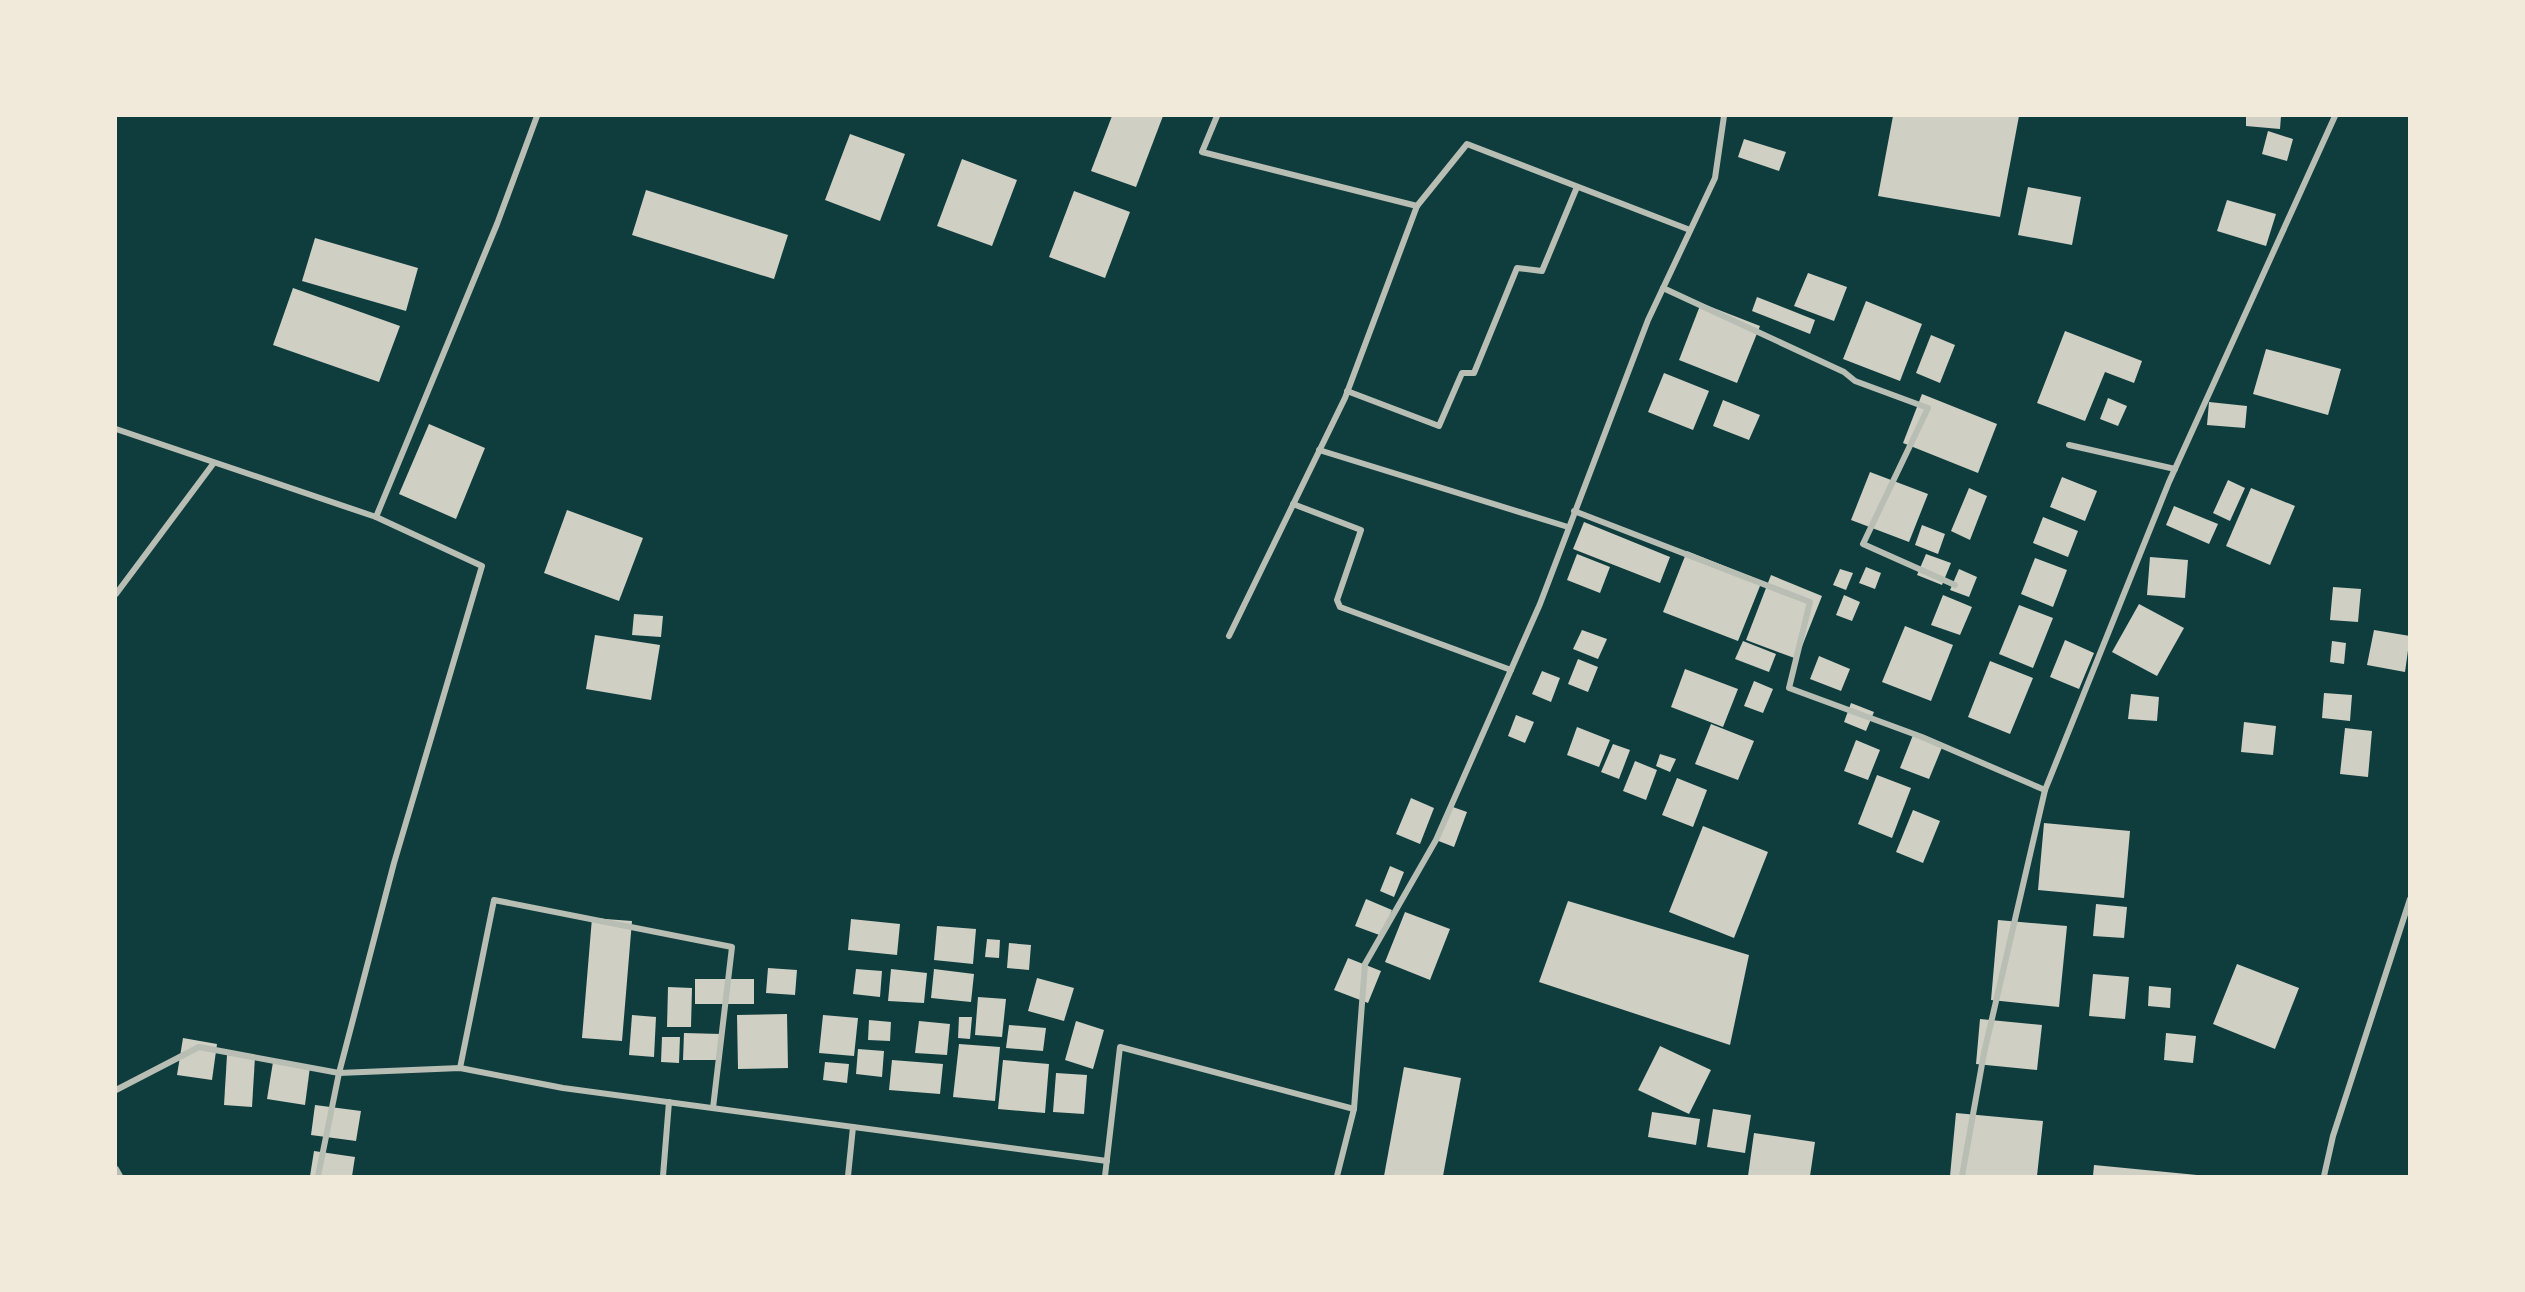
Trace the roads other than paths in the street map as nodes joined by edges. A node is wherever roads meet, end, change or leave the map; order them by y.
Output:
1 (537, 116) edge
2 (1217, 116) edge
3 (1724, 116) edge
4 (2335, 116) edge
5 (1577, 187) junction
6 (1417, 207) junction
7 (1690, 230) junction
8 (1663, 288) junction
9 (1347, 391) junction
10 (116, 429) edge
11 (2069, 445) dead end
12 (1319, 450) junction
13 (213, 464) junction
14 (2175, 469) junction
15 (1293, 504) junction
16 (1574, 511) junction
17 (376, 517) junction
18 (1568, 527) junction
19 (1955, 585) dead end
20 (116, 594) edge
21 (1229, 636) dead end
22 (1510, 670) junction
23 (2045, 790) junction
24 (2409, 899) edge
25 (460, 1068) junction
26 (339, 1073) junction
27 (116, 1090) edge
28 (669, 1102) junction
29 (713, 1108) junction
30 (1354, 1109) junction
31 (853, 1127) junction
32 (1107, 1161) junction
33 (116, 1169) edge
34 (120, 1176) edge
35 (318, 1176) edge
36 (663, 1176) edge
37 (848, 1176) edge
38 (1105, 1176) edge
39 (1337, 1176) edge
40 (1962, 1176) edge
41 (2324, 1176) edge

1 - 17 street
2 - 6 street
3 - 7 street
4 - 14 street
5 - 6 street
5 - 7 street
5 - 9 street
6 - 9 street
7 - 8 street
8 - 16 street
8 - 19 street
9 - 12 street
10 - 13 street
11 - 14 street
12 - 15 street
12 - 18 street
13 - 17 street
13 - 20 street
14 - 23 street
15 - 21 street
15 - 22 street
16 - 18 street
16 - 23 street
17 - 26 street
18 - 22 street
22 - 30 street
23 - 40 street
24 - 41 street
25 - 26 street
25 - 28 street
25 - 29 street
26 - 27 street
26 - 35 street
28 - 29 street
28 - 36 street
29 - 31 street
30 - 32 street
30 - 39 street
31 - 32 street
31 - 37 street
32 - 38 street
33 - 34 street

